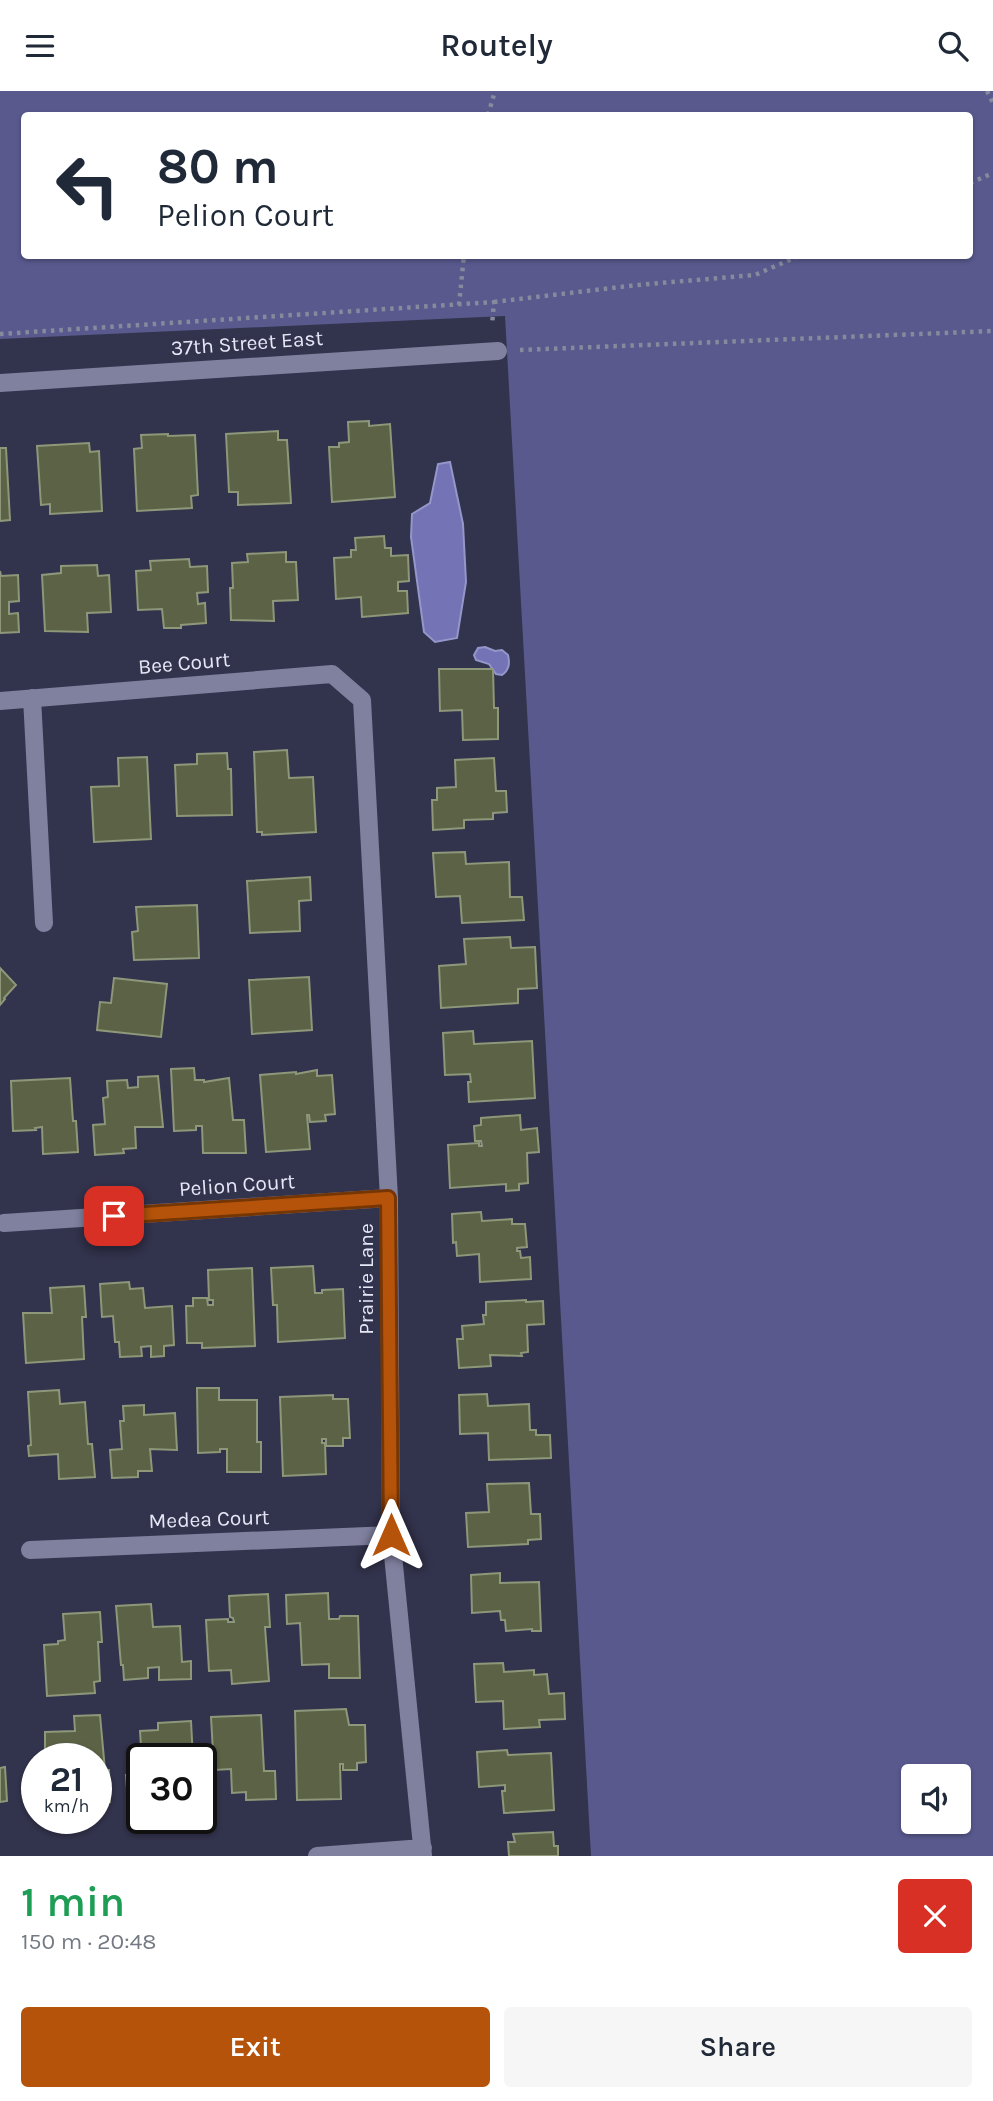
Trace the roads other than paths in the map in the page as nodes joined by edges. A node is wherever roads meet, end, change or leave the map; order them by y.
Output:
1 (498, 351) road end
2 (0, 383) edge
3 (32, 698) junction
4 (362, 700) joint
5 (0, 701) edge
6 (44, 923) dead end
7 (388, 1198) junction
8 (4, 1223) dead end
9 (391, 1535) junction
10 (30, 1549) dead end
11 (423, 1852) edge
12 (317, 1856) edge

1 - 2 street, 37th Street East
3 - 4 street, Bee Court
3 - 5 street, Bee Court
3 - 6 street
4 - 7 street, Prairie Lane
7 - 8 street, Pelion Court
7 - 9 street, Prairie Lane
9 - 10 street, Medea Court
9 - 11 street, Prairie Lane
11 - 12 street

